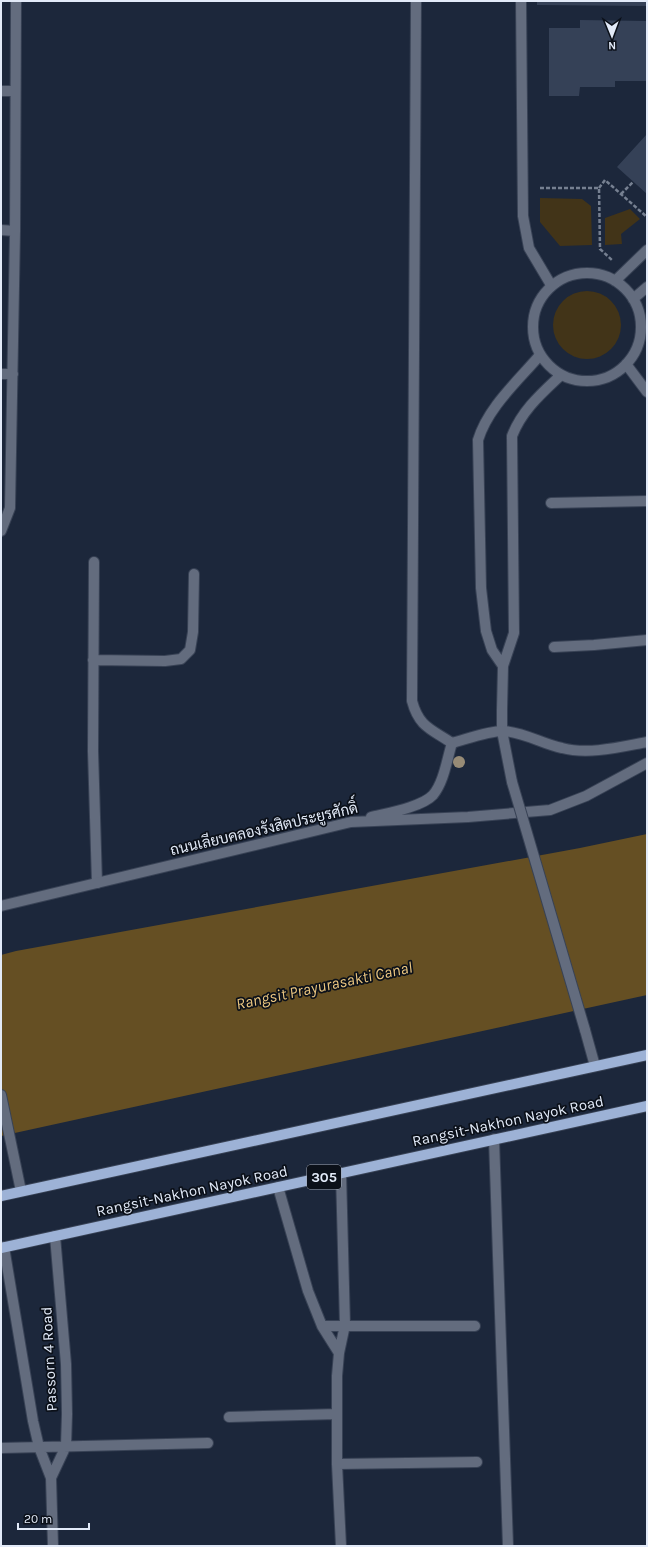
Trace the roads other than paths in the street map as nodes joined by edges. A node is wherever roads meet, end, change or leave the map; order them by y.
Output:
1 (16, 1) edge
2 (416, 1) edge
3 (521, 1) edge
4 (1, 91) edge
5 (14, 91) junction
6 (1, 230) edge
7 (15, 231) junction
8 (647, 250) edge
9 (615, 281) junction
10 (552, 285) junction
11 (647, 287) edge
12 (633, 299) junction
13 (540, 355) junction
14 (626, 364) junction
15 (1, 374) edge
16 (13, 374) junction
17 (562, 375) junction
18 (647, 392) edge
19 (647, 501) edge
20 (551, 503) dead end
21 (6, 508) edge
22 (1, 531) edge
23 (94, 562) dead end
24 (194, 574) dead end
25 (647, 640) edge
26 (554, 646) dead end
27 (93, 660) junction
28 (504, 666) junction
29 (502, 731) junction
30 (647, 742) edge
31 (452, 743) junction
32 (647, 763) edge
33 (351, 822) junction
34 (97, 883) junction
35 (1, 906) edge
36 (647, 1055) edge
37 (596, 1066) junction
38 (1, 1095) edge
39 (647, 1106) edge
40 (494, 1139) junction
41 (341, 1173) junction
42 (278, 1187) junction
43 (21, 1192) junction
44 (1, 1196) edge
45 (55, 1236) junction
46 (2, 1247) edge
47 (345, 1325) junction
48 (322, 1326) junction
49 (475, 1326) dead end
50 (339, 1353) junction
51 (337, 1414) junction
52 (228, 1417) dead end
53 (208, 1443) dead end
54 (66, 1446) junction
55 (39, 1447) junction
56 (1, 1448) edge
57 (477, 1462) dead end
58 (337, 1464) junction
59 (51, 1478) junction
60 (53, 1546) edge
61 (341, 1546) edge
62 (508, 1546) edge

1 - 5 street
2 - 31 street
3 - 10 street
4 - 5 street
5 - 7 street
6 - 7 street
7 - 16 street
8 - 9 street
9 - 10 street
9 - 12 street
10 - 13 street
11 - 12 street
12 - 14 street
13 - 17 street
13 - 28 street
14 - 17 street
14 - 18 street
15 - 16 street
16 - 21 street
17 - 28 street
19 - 20 street
21 - 22 street
23 - 27 street
24 - 27 street
25 - 26 street
27 - 34 street
28 - 29 street
29 - 30 street
29 - 31 street
29 - 37 street, bridge
31 - 33 street
32 - 33 street, ถนนเลียบคลองรังสิตประยูรศักดิ์
33 - 34 street, ถนนเลียบคลองรังสิตประยูรศักดิ์
34 - 35 street, ถนนเลียบคลองรังสิตประยูรศักดิ์
36 - 37 main road
37 - 43 main road
38 - 43 street
39 - 40 main road, Rangsit-Nakhon Nayok Road / 305
40 - 41 main road, Rangsit-Nakhon Nayok Road / 305
40 - 62 street
41 - 42 main road, Rangsit-Nakhon Nayok Road / 305
41 - 47 street
42 - 45 main road, Rangsit-Nakhon Nayok Road / 305
42 - 48 street
43 - 44 main road
45 - 46 main road, Rangsit-Nakhon Nayok Road / 305
45 - 54 street, Passorn 4 Road
46 - 55 street, Passorn 4 Road
47 - 48 street
47 - 49 street
47 - 50 street
48 - 50 street
50 - 51 street
51 - 52 street
51 - 58 street
53 - 54 street
54 - 55 street
54 - 59 street, Passorn 4 Road
55 - 56 street
55 - 59 street, Passorn 4 Road
57 - 58 street
58 - 61 street
59 - 60 street, Passorn 4 Road

